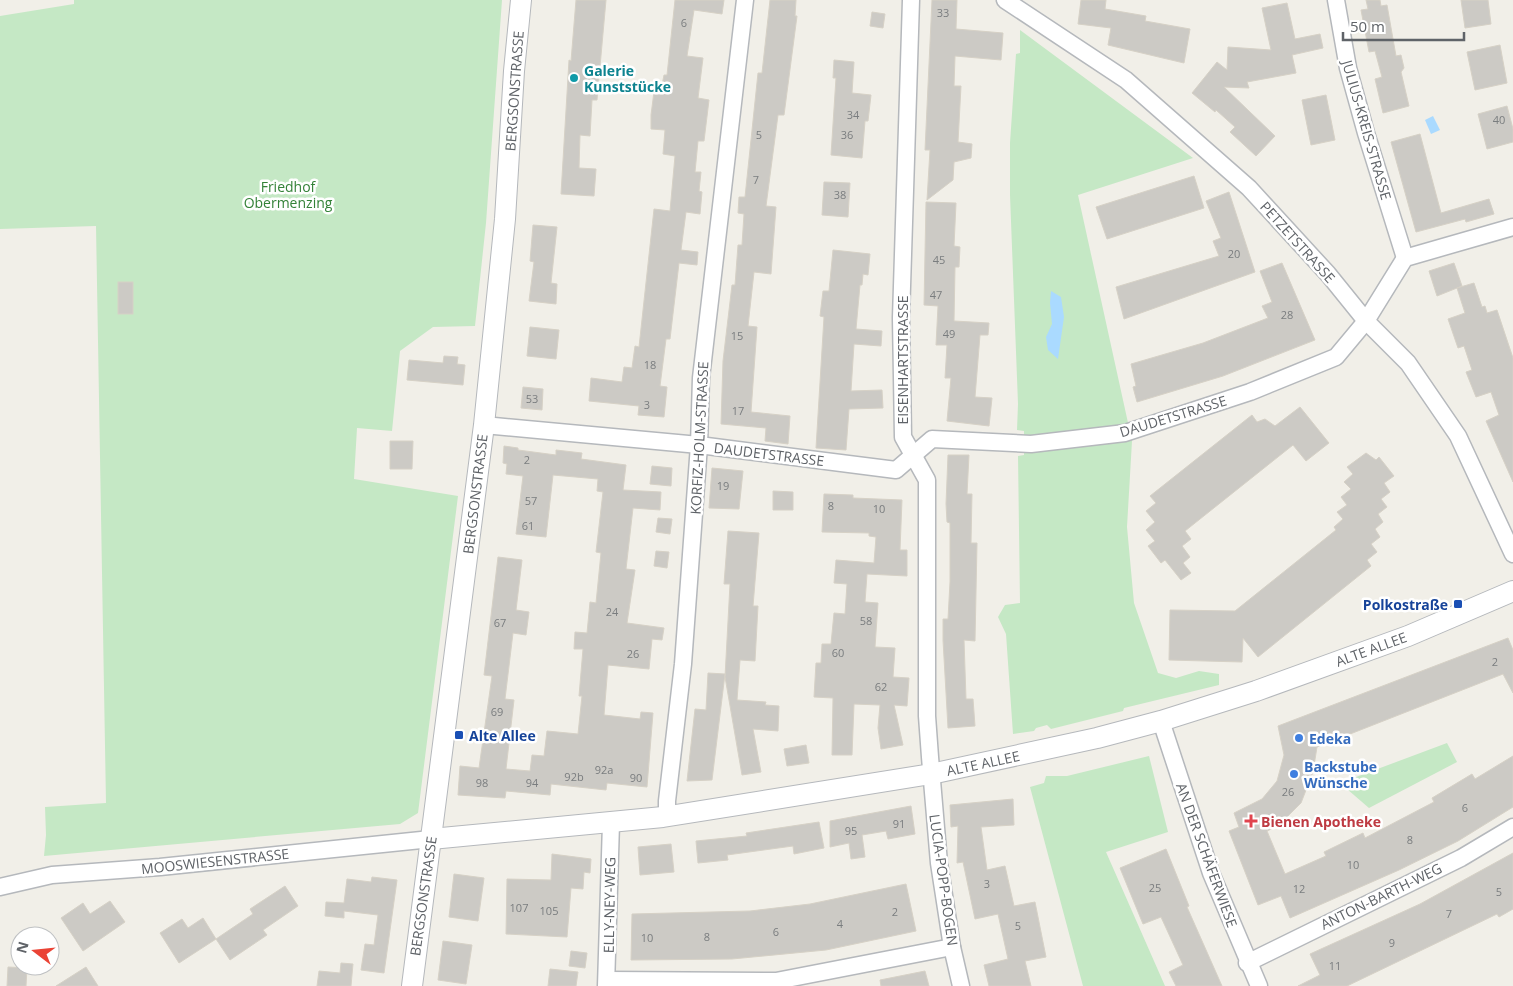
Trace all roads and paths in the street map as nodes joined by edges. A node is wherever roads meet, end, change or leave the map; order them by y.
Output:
1 (521, 0) edge
2 (744, 0) edge
3 (912, 0) edge
4 (1005, 0) edge
5 (1336, 0) edge
6 (1513, 227) edge
7 (1405, 258) junction
8 (1366, 321) junction
9 (484, 425) junction
10 (699, 445) junction
11 (914, 456) junction
12 (1513, 554) edge
13 (1513, 591) edge
14 (1161, 721) junction
15 (931, 774) junction
16 (667, 817) junction
17 (611, 824) junction
18 (1513, 827) edge
19 (431, 839) junction
20 (0, 886) edge
21 (952, 947) junction
22 (1247, 963) junction
23 (607, 983) edge
24 (412, 986) edge
25 (962, 986) edge
26 (1259, 986) edge

1 - 9 street, BERGSONSTRASSE
2 - 10 street, KORFIZ-HOLM-STRASSE
3 - 11 street, EISENHARTSTRASSE
4 - 8 street, PETZETSTRASSE
5 - 7 street, JULIUS-KREIS-STRASSE
6 - 7 street
7 - 8 street, DAUDETSTRASSE
8 - 11 street, DAUDETSTRASSE
8 - 12 street, PETZETSTRASSE
9 - 10 street, DAUDETSTRASSE
9 - 19 street, BERGSONSTRASSE
10 - 11 street, DAUDETSTRASSE
10 - 16 street, KORFIZ-HOLM-STRASSE
11 - 15 street, EISENHARTSTRASSE
13 - 14 street, ALTE ALLEE
14 - 15 street, ALTE ALLEE
14 - 22 street, AN DER SCHÄFERWIESE
15 - 16 street, ALTE ALLEE
15 - 21 street, LUCIA-POPP-BOGEN
16 - 17 street, ALTE ALLEE
17 - 19 street, ALTE ALLEE
17 - 23 street, ELLY-NEY-WEG
18 - 22 street, ANTON-BARTH-WEG
19 - 20 street, MOOSWIESENSTRASSE
19 - 24 street, BERGSONSTRASSE
21 - 23 street
21 - 25 street, LUCIA-POPP-BOGEN
22 - 26 street, AN DER SCHÄFERWIESE

